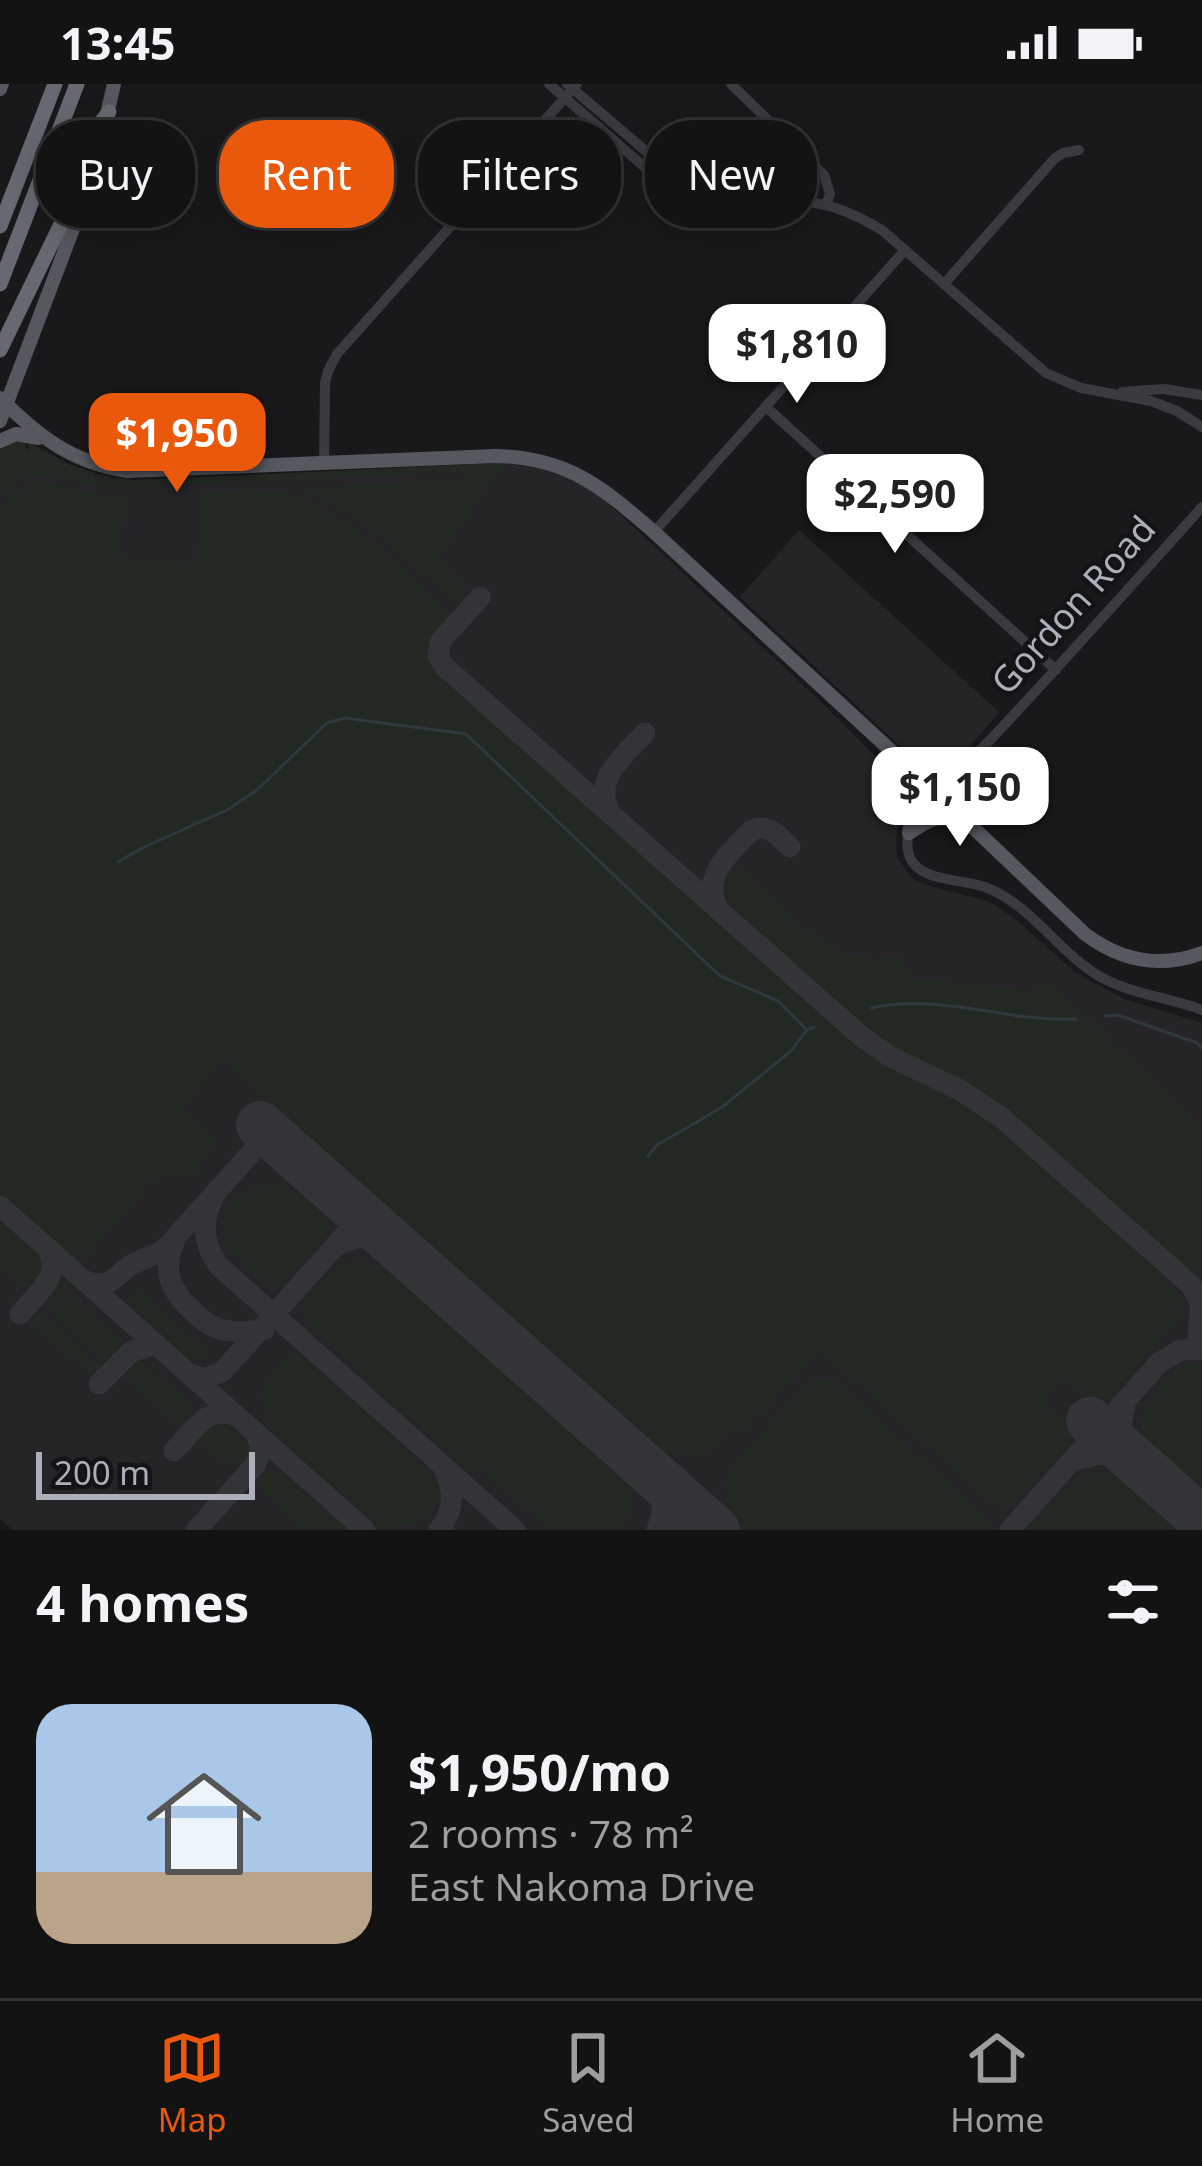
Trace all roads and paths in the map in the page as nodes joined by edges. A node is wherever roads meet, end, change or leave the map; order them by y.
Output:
1 (55, 84) edge
2 (77, 84) edge
3 (114, 84) edge
4 (549, 84) edge
5 (730, 84) edge
6 (570, 89) edge
7 (109, 112) junction
8 (1079, 150) dead end
9 (826, 205) junction
10 (0, 226) edge
11 (905, 250) junction
12 (0, 284) edge
13 (944, 284) junction
14 (27, 349) junction
15 (2, 354) edge
16 (19, 370) junction
17 (1104, 393) junction
18 (1202, 395) edge
19 (3, 401) edge
20 (766, 407) junction
21 (0, 421) edge
22 (1202, 427) edge
23 (32, 429) junction
24 (0, 442) edge
25 (49, 442) junction
26 (324, 464) junction
27 (1202, 507) edge
28 (654, 532) junction
29 (1056, 670) junction
30 (909, 767) junction
31 (939, 795) junction
32 (966, 820) junction
33 (909, 833) junction
34 (1202, 953) edge
35 (1202, 1010) edge

1 - 10 highway
2 - 12 highway
3 - 7 main road
4 - 6 street
5 - 9 street
6 - 9 street
6 - 26 street
7 - 14 main road
7 - 15 highway
8 - 13 street
9 - 11 street
11 - 13 street
11 - 20 street
13 - 17 street
14 - 15 main road
14 - 16 main road
16 - 19 main road
16 - 23 main road
17 - 18 street
17 - 22 street
19 - 21 main road
19 - 23 main road
20 - 28 street
20 - 29 street
23 - 25 main road
24 - 25 main road
25 - 26 main road
26 - 28 main road
27 - 29 street, Gordon Road
28 - 30 main road
29 - 31 street, Gordon Road
30 - 31 main road
30 - 33 main road
31 - 32 main road
31 - 33 street, Gordon Road
32 - 33 main road
32 - 34 main road
33 - 35 street

